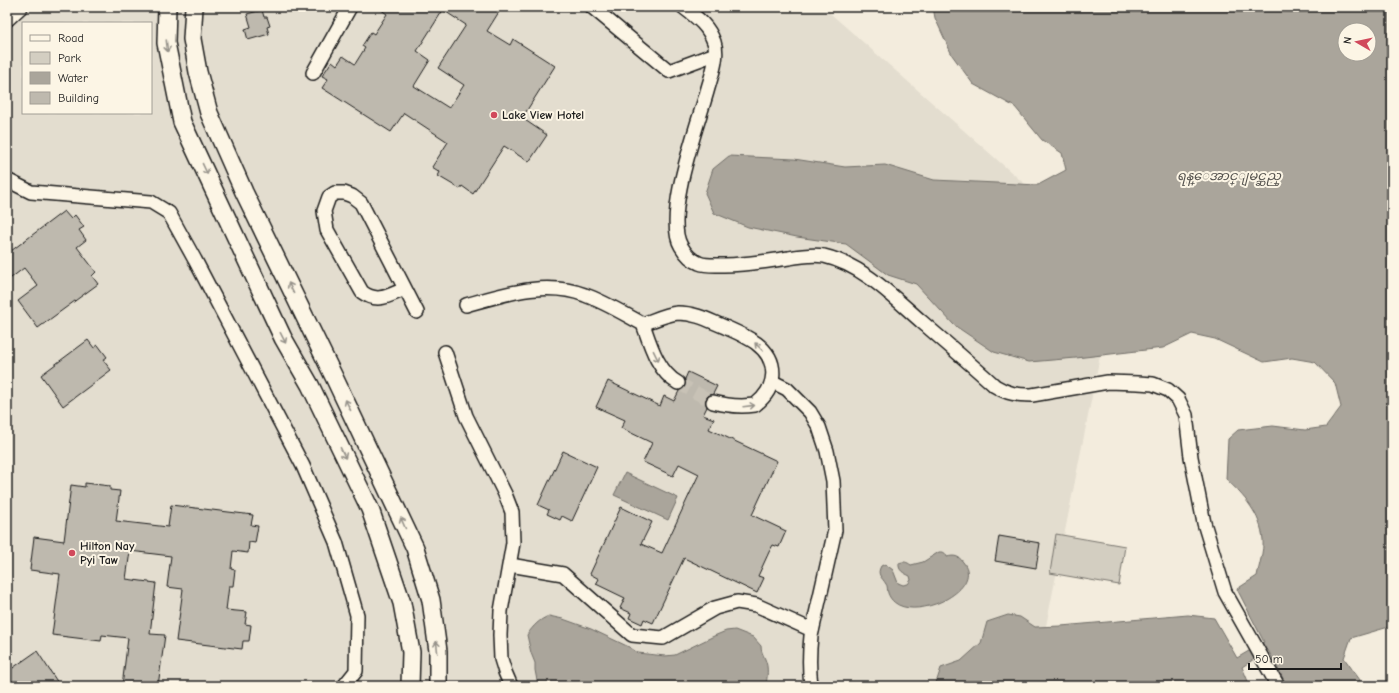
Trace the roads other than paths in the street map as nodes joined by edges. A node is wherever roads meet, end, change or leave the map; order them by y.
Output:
1 (21, 7) edge
2 (167, 7) edge
3 (194, 7) edge
4 (350, 7) edge
5 (592, 7) edge
6 (683, 7) edge
7 (7, 20) edge
8 (715, 54) junction
9 (313, 73) dead end
10 (7, 180) edge
11 (405, 289) junction
12 (466, 305) dead end
13 (417, 312) dead end
14 (643, 324) junction
15 (445, 352) dead end
16 (773, 382) junction
17 (678, 383) tunnel mouth
18 (713, 402) tunnel mouth
19 (510, 565) junction
20 (812, 630) junction
21 (344, 686) edge
22 (410, 686) edge
23 (438, 686) edge
24 (511, 686) edge
25 (811, 686) edge
26 (1278, 686) edge

1 - 7 street
2 -> 22 main road
23 -> 3 main road
4 - 9 street
5 - 8 street
6 - 8 street
8 - 26 street
10 - 21 street
11 - 11 street
11 - 13 street
12 - 14 street
16 -> 14 street
14 -> 17 street
15 - 19 street
18 -> 16 street
16 - 20 street
19 - 20 street
19 - 24 street
20 - 25 street

